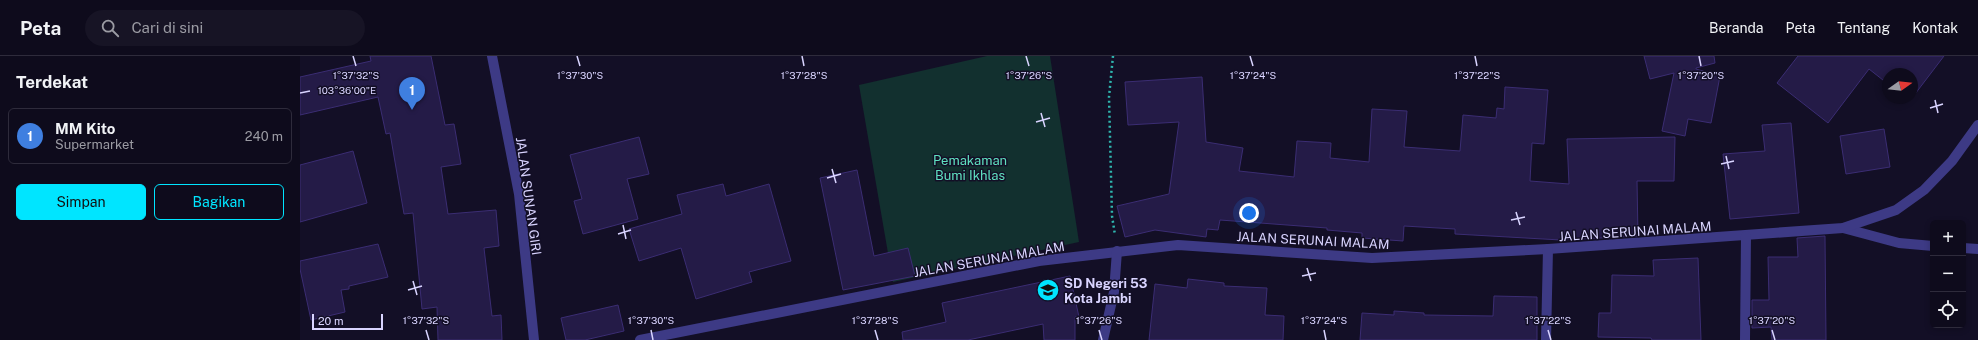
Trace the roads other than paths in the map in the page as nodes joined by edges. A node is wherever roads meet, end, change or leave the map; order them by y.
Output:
1 (492, 56) edge
2 (1978, 125) edge
3 (1843, 228) junction
4 (1746, 236) junction
5 (1930, 246) edge
6 (1966, 248) edge
7 (1978, 249) edge
8 (1548, 250) junction
9 (1117, 251) junction
10 (534, 340) edge
11 (640, 340) edge
12 (1103, 340) edge
13 (1546, 340) edge
14 (1745, 340) edge

1 - 10 street, JALAN SUNAN GIRI
2 - 3 street, JALAN SERUNAI MALAM
3 - 4 street, JALAN SERUNAI MALAM
3 - 5 street
4 - 8 street, JALAN SERUNAI MALAM
4 - 14 street
6 - 7 street
8 - 9 street, JALAN SERUNAI MALAM
8 - 13 street
9 - 11 street, JALAN SERUNAI MALAM
9 - 12 street

